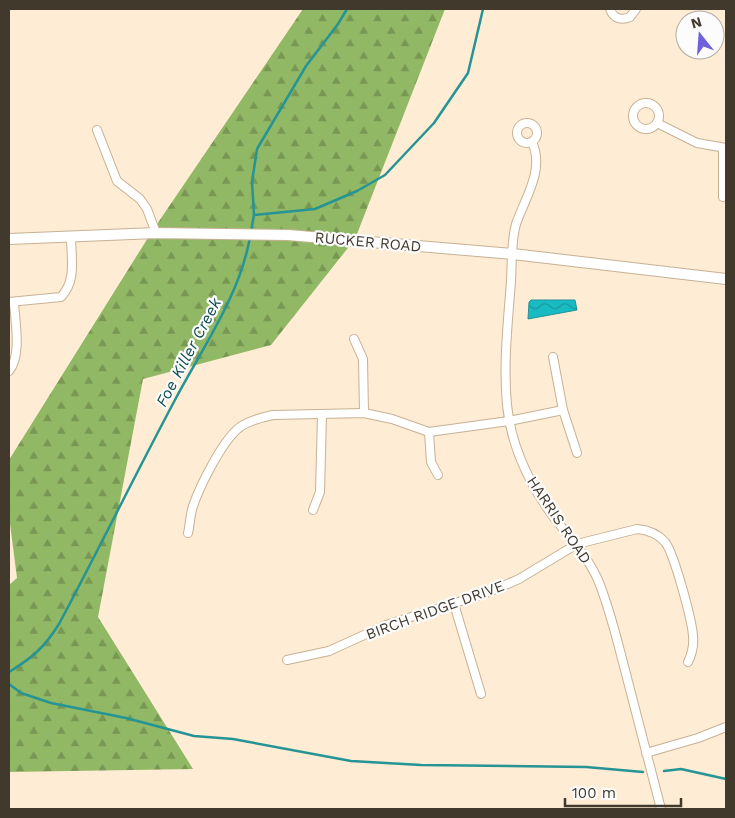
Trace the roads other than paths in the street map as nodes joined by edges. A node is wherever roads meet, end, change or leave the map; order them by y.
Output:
1 (610, 9) edge
2 (636, 9) edge
3 (657, 123) dead end
4 (97, 130) dead end
5 (532, 142) dead end
6 (725, 148) edge
7 (723, 197) dead end
8 (156, 234) junction
9 (71, 236) junction
10 (9, 239) edge
11 (513, 254) junction
12 (726, 279) edge
13 (11, 302) edge
14 (354, 339) dead end
15 (553, 357) dead end
16 (9, 371) edge
17 (563, 410) junction
18 (364, 413) junction
19 (322, 415) junction
20 (509, 421) junction
21 (429, 432) junction
22 (577, 453) dead end
23 (438, 476) dead end
24 (313, 510) dead end
25 (188, 533) dead end
26 (577, 544) junction
27 (454, 604) junction
28 (287, 660) dead end
29 (688, 662) dead end
30 (481, 694) dead end
31 (726, 727) edge
32 (646, 753) junction
33 (661, 809) edge

1 - 2 street
3 - 6 street
4 - 8 street
5 - 11 street, HARRIS ROAD
6 - 7 street
8 - 9 main road, RUCKER ROAD
8 - 11 main road, RUCKER ROAD
9 - 10 main road, RUCKER ROAD
9 - 13 street
11 - 12 main road, RUCKER ROAD
11 - 20 street, HARRIS ROAD
13 - 16 street
14 - 18 street
15 - 17 street
17 - 20 street
17 - 22 street
18 - 19 street
18 - 21 street
19 - 24 street
19 - 25 street
20 - 21 street
20 - 26 street, HARRIS ROAD
21 - 23 street
26 - 27 street, BIRCH RIDGE DRIVE
26 - 29 street, BIRCH RIDGE DRIVE
26 - 32 street, HARRIS ROAD
27 - 28 street, BIRCH RIDGE DRIVE
27 - 30 street
31 - 32 street
32 - 33 street, HARRIS ROAD

